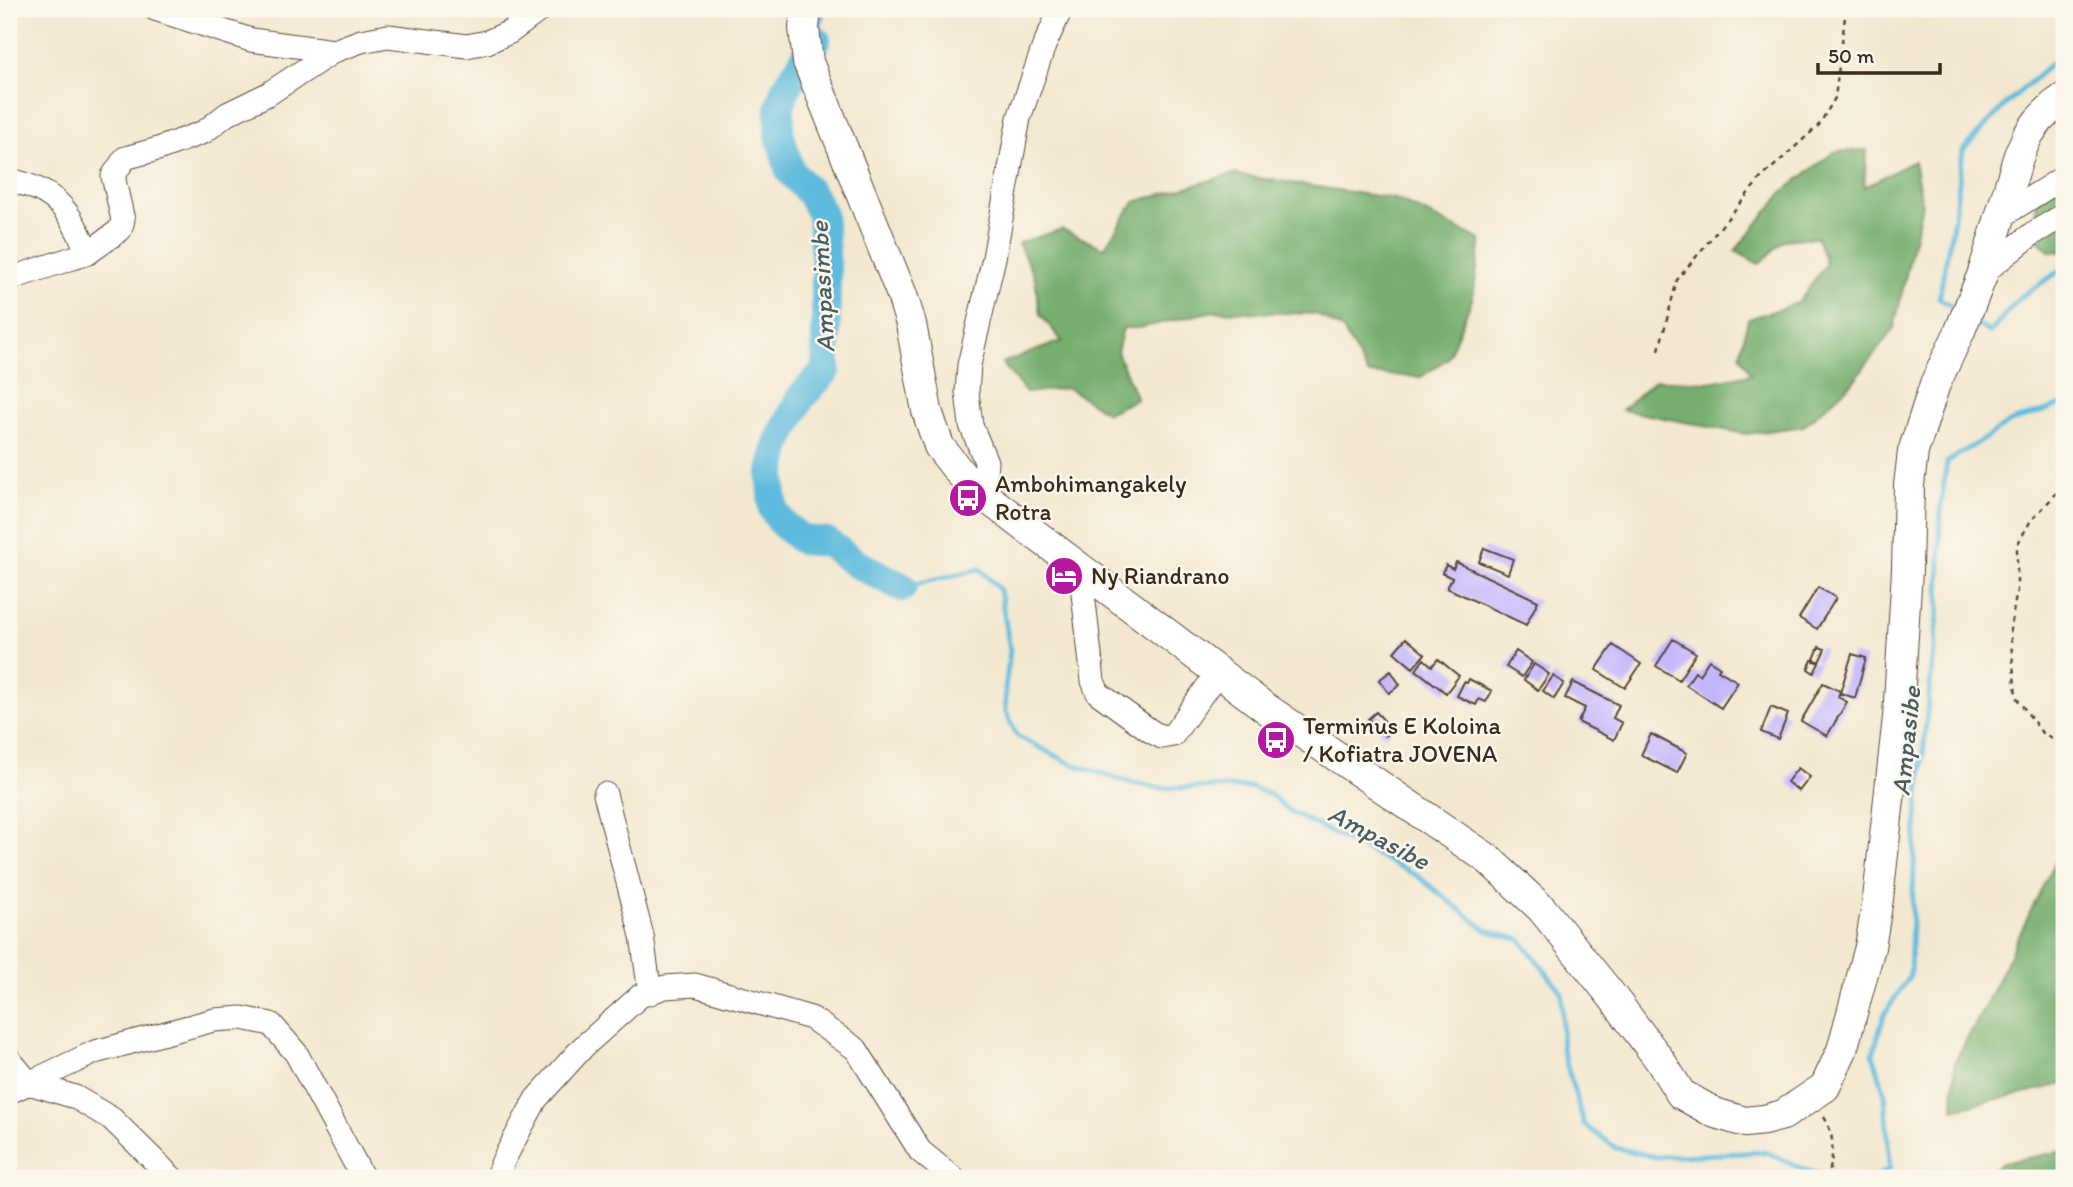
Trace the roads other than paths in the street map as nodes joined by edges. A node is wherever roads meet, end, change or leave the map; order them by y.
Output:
1 (155, 9) edge
2 (541, 9) edge
3 (806, 9) edge
4 (1061, 9) edge
5 (334, 51) junction
6 (2064, 98) edge
7 (2064, 177) edge
8 (9, 180) edge
9 (2064, 215) edge
10 (2000, 217) junction
11 (88, 253) junction
12 (1983, 273) junction
13 (9, 279) edge
14 (983, 495) junction
15 (1080, 568) junction
16 (1218, 672) junction
17 (604, 794) dead end
18 (650, 993) junction
19 (9, 1059) edge
20 (19, 1087) edge
21 (172, 1178) edge
22 (363, 1178) edge
23 (496, 1178) edge
24 (953, 1178) edge

1 - 5 street
2 - 5 street
3 - 14 main road
4 - 14 street
5 - 11 street
6 - 10 main road
7 - 10 street
8 - 11 street
9 - 12 street
10 - 12 main road
11 - 13 street
12 - 16 main road
14 - 15 main road
15 - 16 main road
15 - 16 street
17 - 18 street
18 - 23 street
18 - 24 street
19 - 20 street
20 - 21 street
20 - 22 street

